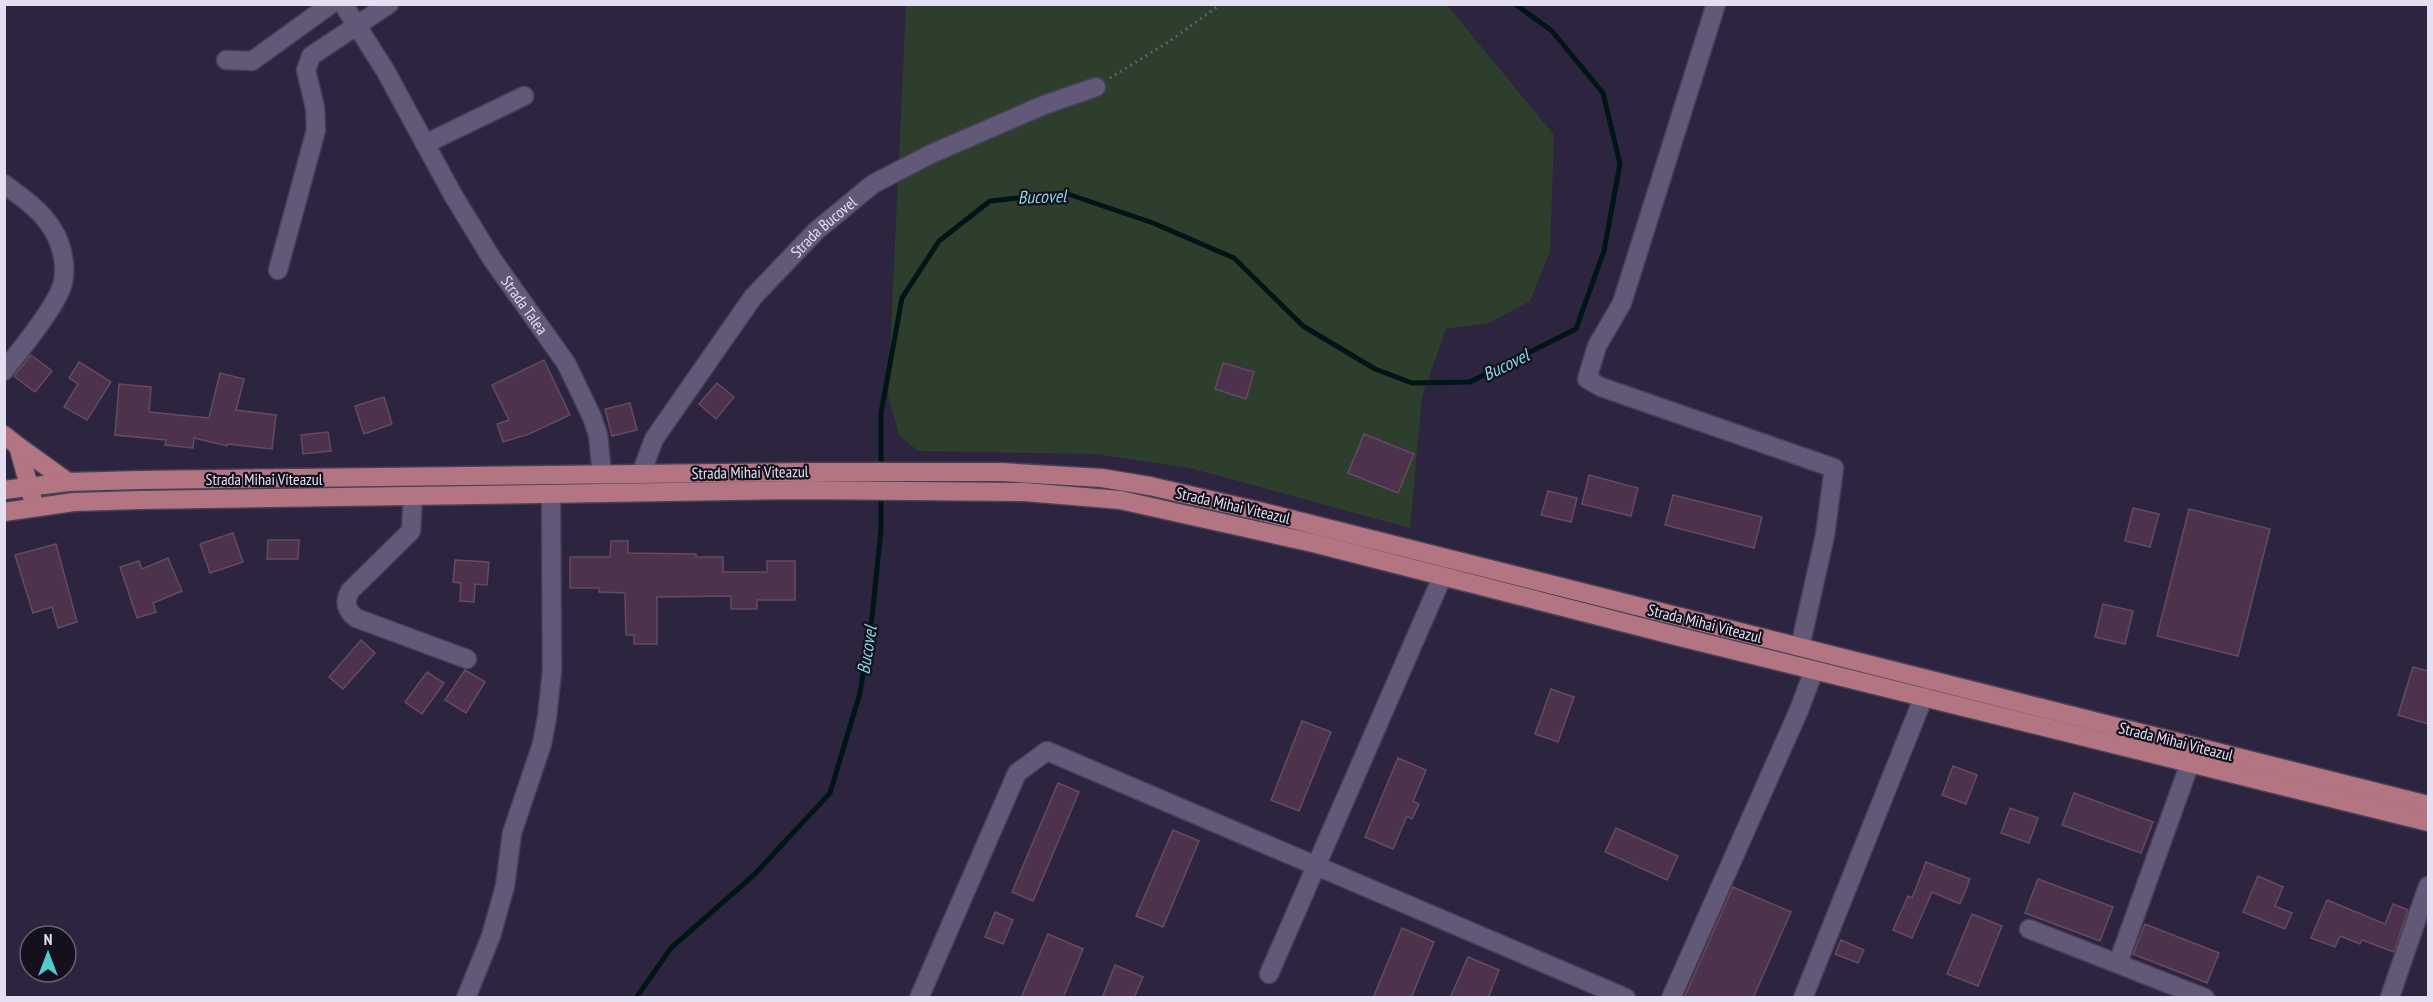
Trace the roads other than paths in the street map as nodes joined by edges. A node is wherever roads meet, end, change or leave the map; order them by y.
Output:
1 (331, 4) edge
2 (343, 4) edge
3 (389, 4) edge
4 (1716, 4) edge
5 (357, 26) junction
6 (226, 60) dead end
7 (1096, 87) road end
8 (524, 96) dead end
9 (425, 144) junction
10 (4, 184) edge
11 (278, 270) dead end
12 (4, 371) edge
13 (11, 441) edge
14 (602, 474) junction
15 (641, 474) junction
16 (802, 481) junction
17 (68, 482) junction
18 (29, 486) junction
19 (4, 490) edge
20 (551, 494) junction
21 (413, 496) junction
22 (34, 507) junction
23 (4, 512) edge
24 (1443, 575) junction
25 (1800, 647) junction
26 (467, 659) dead end
27 (1814, 670) junction
28 (1924, 696) junction
29 (2190, 763) junction
30 (2428, 805) edge
31 (2428, 822) edge
32 (1316, 867) junction
33 (2428, 886) edge
34 (2029, 928) dead end
35 (2118, 963) junction
36 (1269, 974) dead end
37 (2390, 997) edge
38 (466, 998) edge
39 (919, 998) edge
40 (1626, 998) edge
41 (1671, 998) edge
42 (1803, 998) edge
43 (2205, 998) edge

1 - 6 street
2 - 5 street, Strada Talea
3 - 5 street
4 - 25 street
5 - 9 street, Strada Talea
5 - 11 street
7 - 15 street, Strada Bucovel
8 - 9 street
9 - 14 street, Strada Talea
10 - 12 street
13 - 17 main road
13 - 18 main road
14 - 15 main road, Strada Mihai Viteazul
14 - 17 main road, Strada Mihai Viteazul
15 - 16 main road, Strada Mihai Viteazul
16 - 20 main road, Strada Mihai Viteazul
16 - 24 main road, Strada Mihai Viteazul
16 - 25 main road, Strada Mihai Viteazul
17 - 18 main road, Strada Mihai Viteazul
18 - 19 main road, Strada Mihai Viteazul
18 - 22 main road
20 - 21 main road, Strada Mihai Viteazul
20 - 38 street
21 - 22 main road, Strada Mihai Viteazul
21 - 26 street
22 - 23 main road, Strada Mihai Viteazul
24 - 27 main road, Strada Mihai Viteazul
24 - 32 street
25 - 30 main road, Strada Mihai Viteazul
27 - 28 main road, Strada Mihai Viteazul
27 - 41 street
28 - 29 main road, Strada Mihai Viteazul
28 - 42 street
29 - 31 main road, Strada Mihai Viteazul
29 - 35 street
32 - 36 street
32 - 39 street
32 - 40 street
33 - 37 street
34 - 35 street
35 - 43 street

